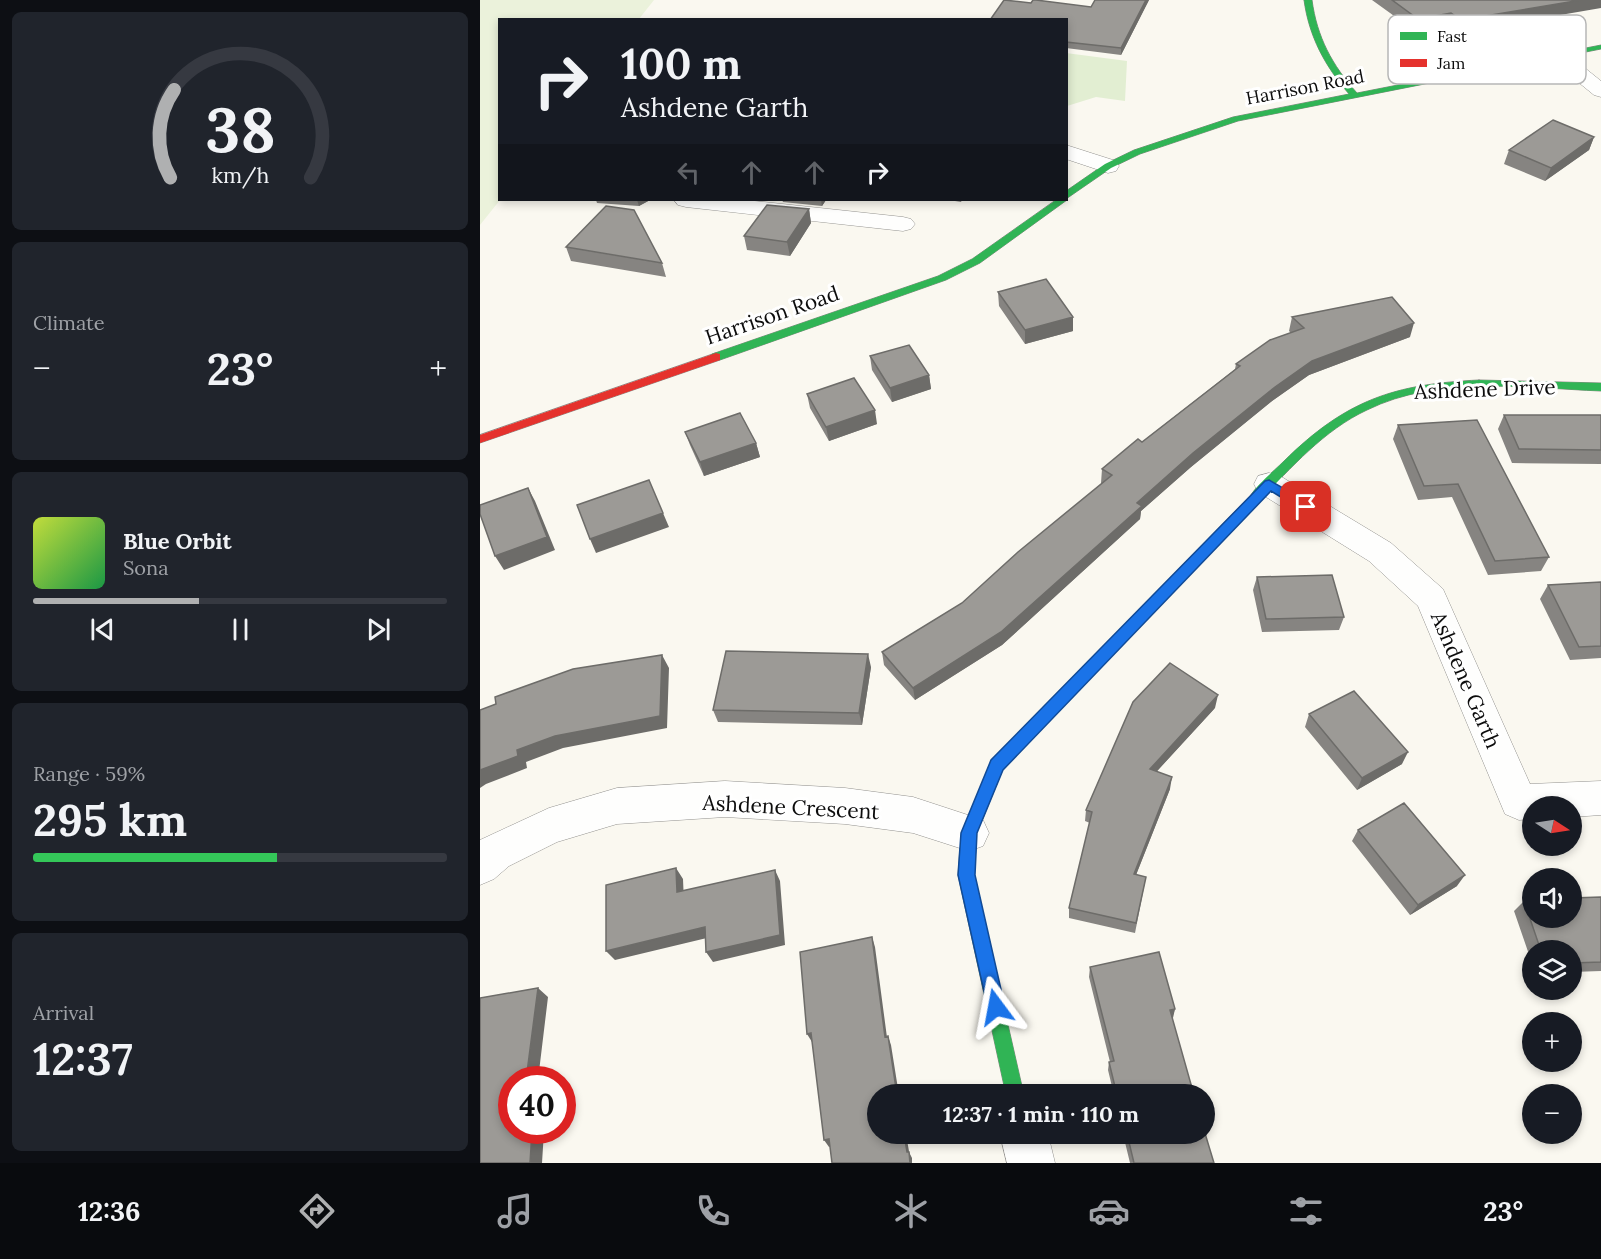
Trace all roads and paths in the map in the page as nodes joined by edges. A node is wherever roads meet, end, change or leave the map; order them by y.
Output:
1 (1308, 0) edge
2 (1601, 47) edge
3 (1586, 50) edge
4 (1586, 79) edge
5 (1412, 84) edge
6 (1601, 91) edge
7 (1354, 95) junction
8 (1068, 152) edge
9 (1108, 166) junction
10 (1068, 195) edge
11 (704, 201) edge
12 (1061, 201) edge
13 (852, 209) edge
14 (903, 224) dead end
15 (1601, 387) edge
16 (480, 439) edge
17 (1269, 484) junction
18 (1601, 798) edge
19 (969, 833) junction
20 (480, 866) edge
21 (1013, 1084) edge
22 (1026, 1144) edge
23 (1030, 1163) edge

1 - 7 street
2 - 3 street, Harrison Road
4 - 6 street
5 - 7 street, Harrison Road
7 - 9 street, Harrison Road
8 - 9 street
9 - 10 street, Harrison Road
11 - 13 street
12 - 16 street, Harrison Road
13 - 14 street
15 - 17 street, Ashdene Drive
17 - 18 street, Ashdene Garth
17 - 19 street, Ashdene Drive
19 - 20 street, Ashdene Crescent
19 - 21 street, Ashdene Drive
22 - 23 street

